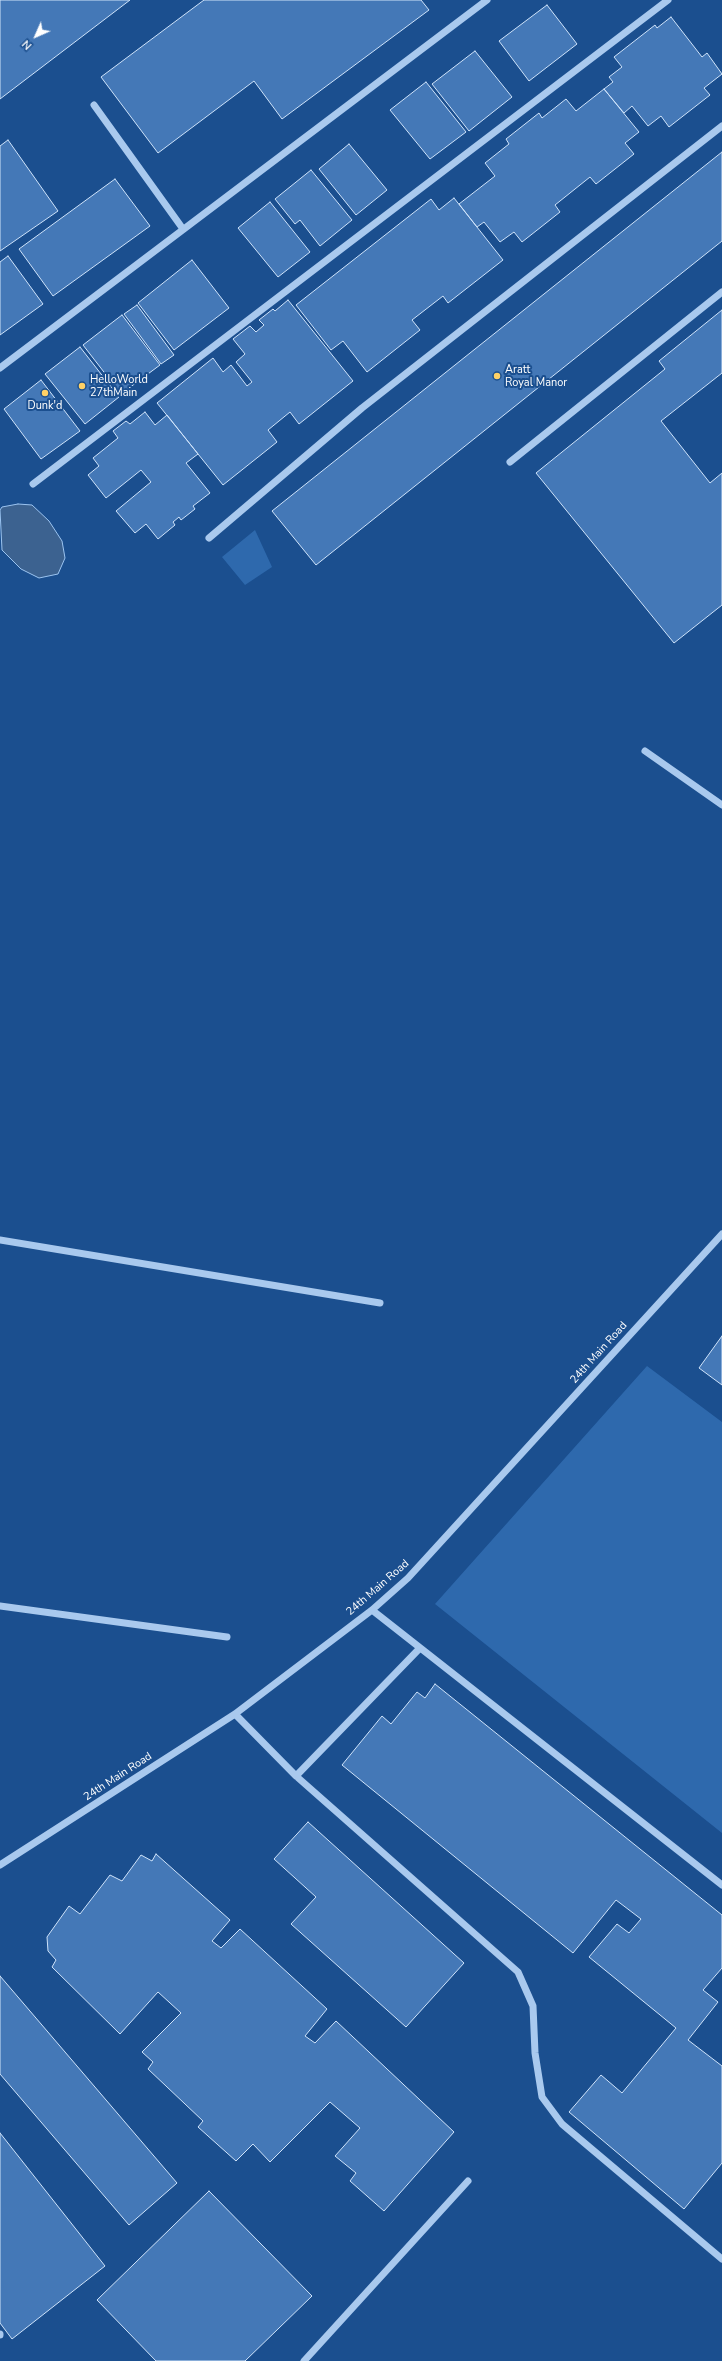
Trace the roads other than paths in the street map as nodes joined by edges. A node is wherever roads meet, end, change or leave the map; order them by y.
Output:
1 (487, 0) edge
2 (668, 0) edge
3 (94, 105) dead end
4 (722, 126) edge
5 (183, 229) junction
6 (722, 292) edge
7 (0, 368) edge
8 (510, 462) dead end
9 (33, 484) dead end
10 (209, 538) dead end
11 (645, 751) dead end
12 (722, 805) edge
13 (722, 1234) edge
14 (0, 1240) edge
15 (380, 1303) dead end
16 (0, 1606) edge
17 (372, 1610) junction
18 (227, 1637) dead end
19 (420, 1648) junction
20 (235, 1714) junction
21 (296, 1776) junction
22 (0, 1865) edge
23 (722, 1885) edge
24 (468, 2181) dead end
25 (722, 2259) edge
26 (304, 2361) edge

1 - 5 street
2 - 9 street
3 - 5 street
4 - 10 street
5 - 7 street
6 - 8 street
11 - 12 street
13 - 17 street, 24th Main Road
14 - 15 street
16 - 18 street
17 - 19 street
17 - 20 street, 24th Main Road
19 - 21 street
19 - 23 street
20 - 21 street
20 - 22 street, 24th Main Road
21 - 25 street
24 - 26 street

